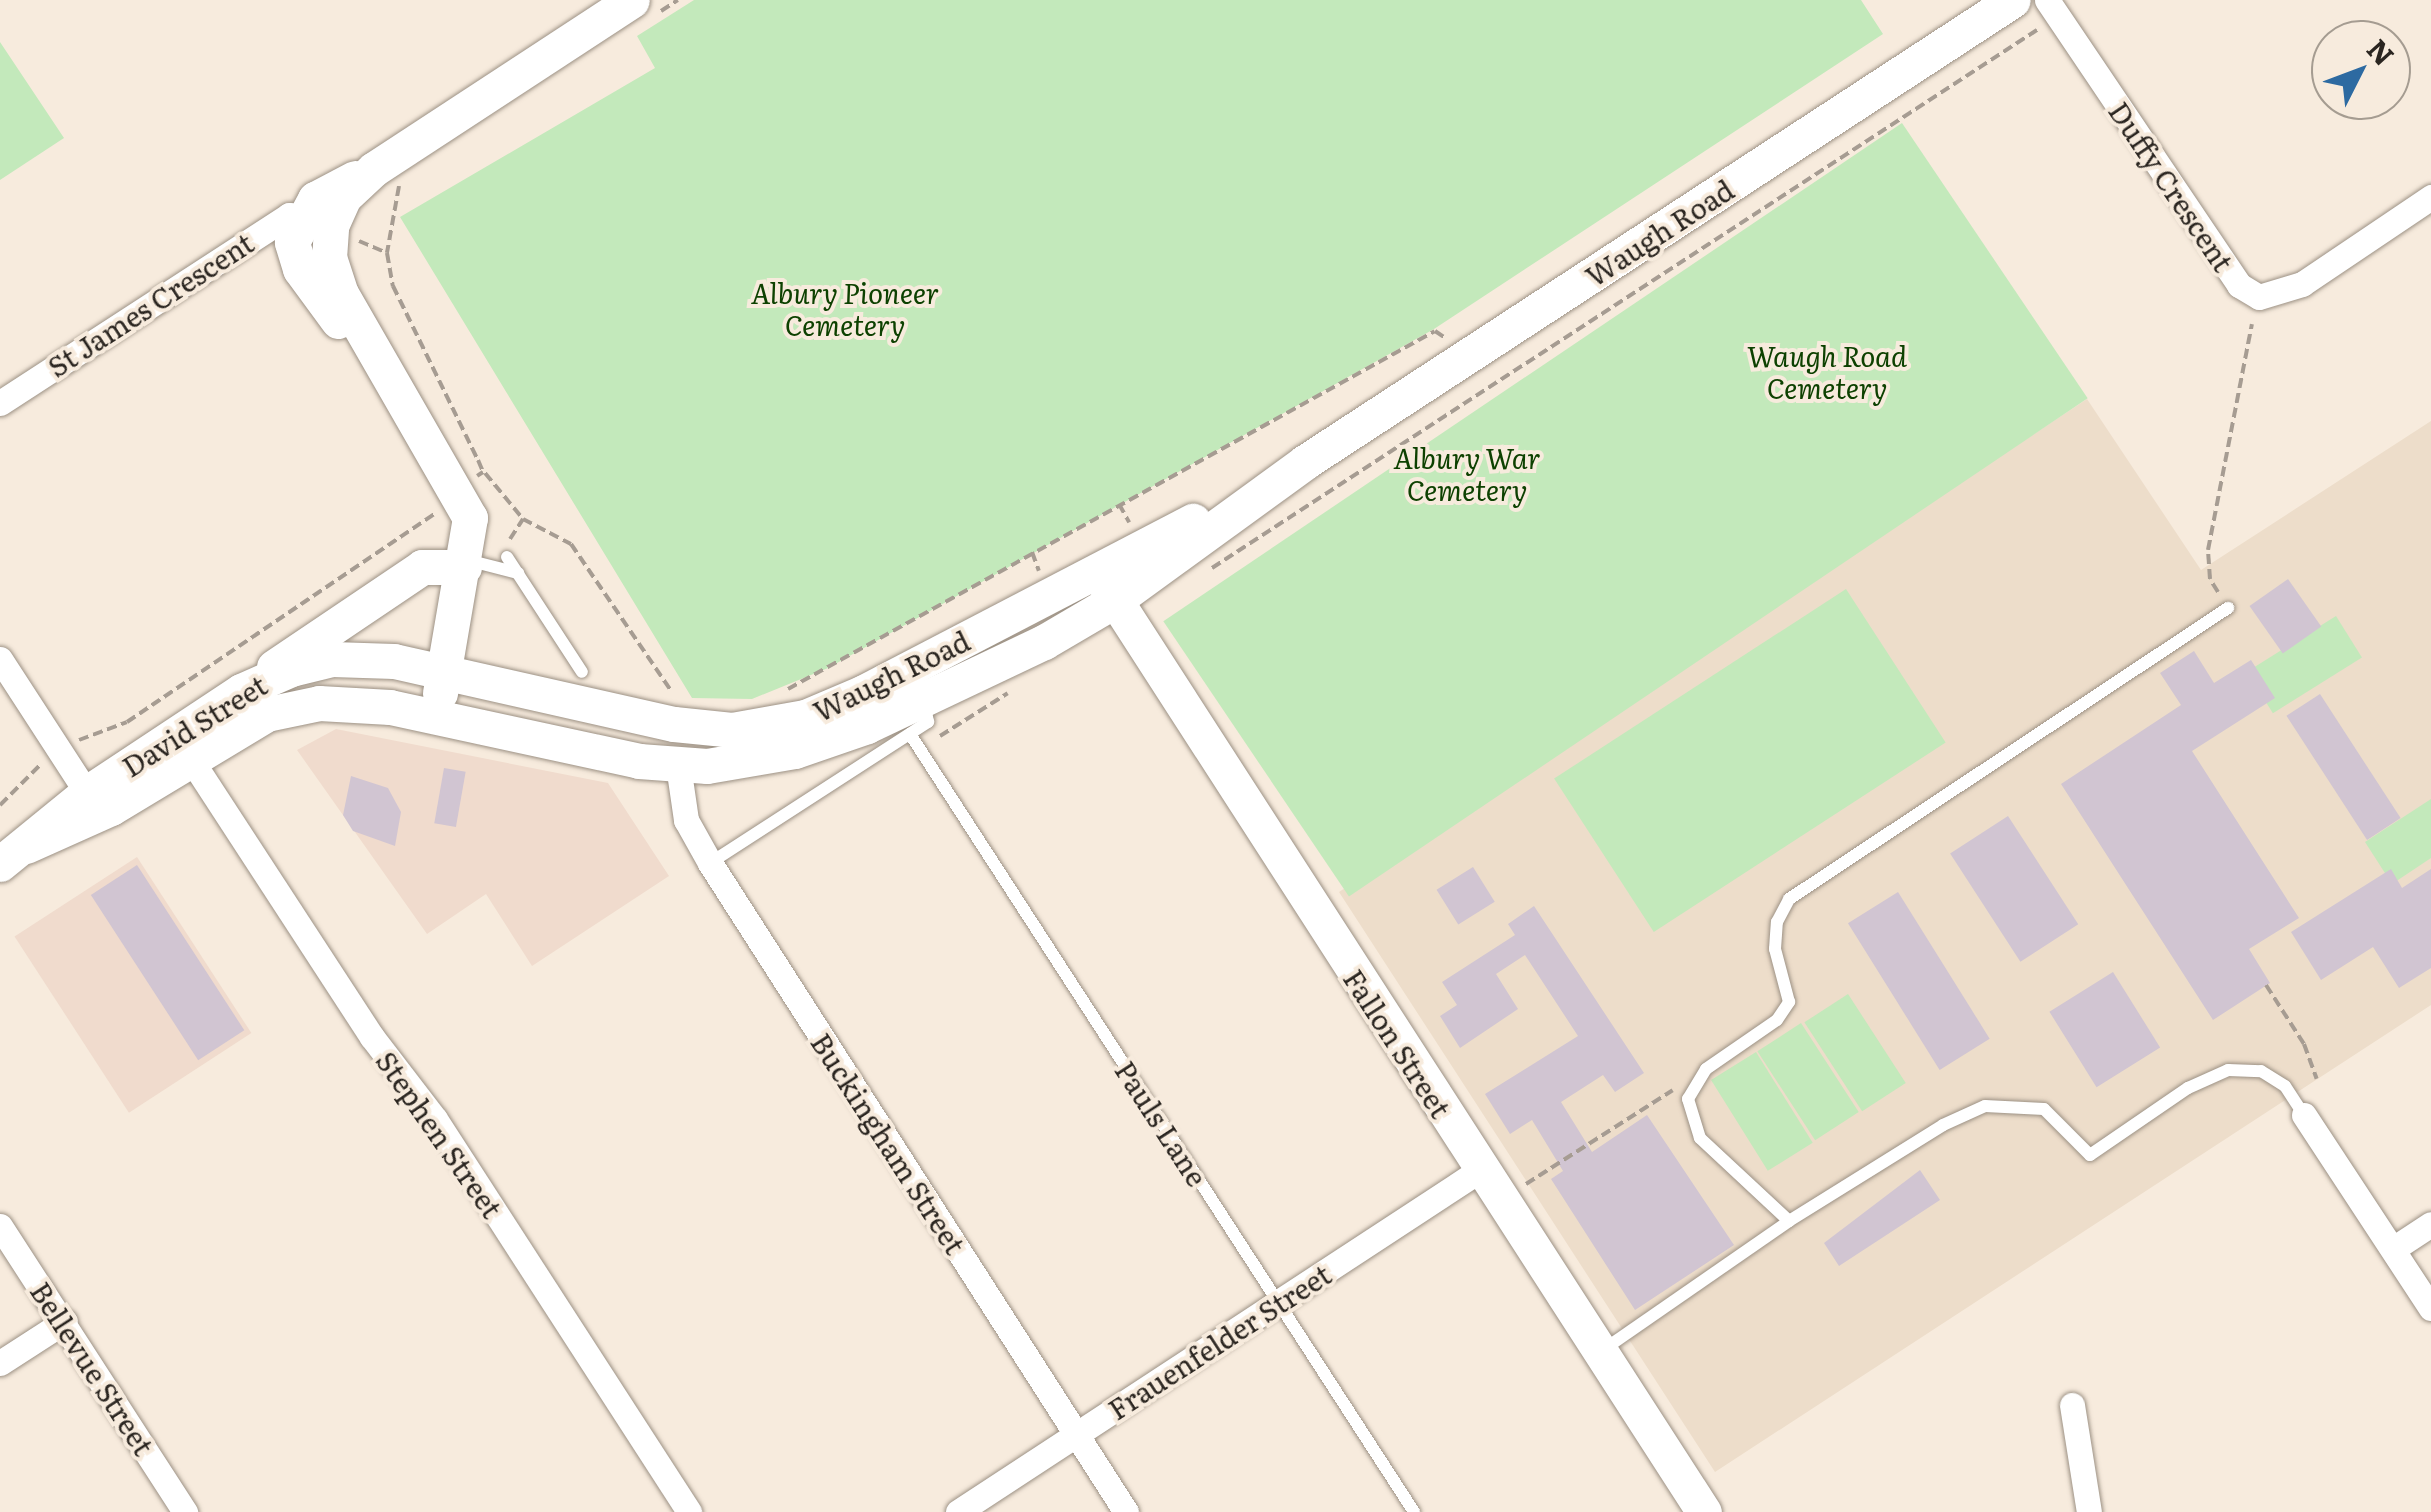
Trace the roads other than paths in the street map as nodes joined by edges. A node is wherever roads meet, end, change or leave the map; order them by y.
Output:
1 (632, 0) edge
2 (2013, 0) edge
3 (2048, 0) edge
4 (2431, 196) edge
5 (326, 226) junction
6 (0, 403) edge
7 (507, 557) road end
8 (465, 563) junction
9 (518, 573) junction
10 (1106, 586) junction
11 (2228, 608) road end
12 (0, 659) edge
13 (444, 670) junction
14 (582, 672) dead end
15 (241, 690) junction
16 (924, 700) junction
17 (435, 716) junction
18 (910, 734) junction
19 (190, 758) junction
20 (678, 765) junction
21 (87, 792) junction
22 (13, 855) edge
23 (710, 863) junction
24 (2304, 1115) joint
25 (1480, 1170) junction
26 (1789, 1221) junction
27 (2431, 1224) edge
28 (0, 1226) edge
29 (2393, 1249) junction
30 (1278, 1302) junction
31 (2431, 1308) edge
32 (65, 1321) junction
33 (1601, 1352) junction
34 (0, 1363) edge
35 (2072, 1405) dead end
36 (1076, 1434) junction
37 (185, 1512) edge
38 (689, 1512) edge
39 (958, 1512) edge
40 (1126, 1512) edge
41 (1414, 1512) edge
42 (1704, 1512) edge
43 (2089, 1512) edge

1 - 5 main road
2 - 10 main road, Waugh Road
3 - 4 street, Duffy Crescent
5 - 6 street, St James Crescent
5 - 8 main road
7 - 9 lane
8 - 9 lane
8 - 13 main road
8 - 15 main road
9 - 14 lane
10 - 13 main road, Waugh Road
10 - 16 main road, Waugh Road
10 - 25 main road, Fallon Street
11 - 26 lane
12 - 21 street
13 - 15 main road, David Street
13 - 17 main road
15 - 21 main road, David Street
16 - 18 lane, Waugh Road
16 - 20 main road, Waugh Road
17 - 19 main road, David Street
17 - 20 main road, Waugh Road
18 - 23 lane
18 - 30 lane, Pauls Lane
19 - 22 main road, David Street
19 - 38 street, Stephen Street
20 - 23 street, Buckingham Street
21 - 22 main road, David Street
23 - 36 street, Buckingham Street
24 - 26 lane
24 - 29 street
25 - 30 street, Frauenfelder Street
25 - 33 main road, Fallon Street
26 - 33 lane
27 - 29 street
28 - 32 street, Bellevue Street
29 - 31 street
30 - 36 street, Frauenfelder Street
30 - 41 lane, Pauls Lane
32 - 34 street
32 - 37 street, Bellevue Street
33 - 42 main road, Fallon Street
35 - 43 street
36 - 39 street, Frauenfelder Street
36 - 40 street, Buckingham Street

